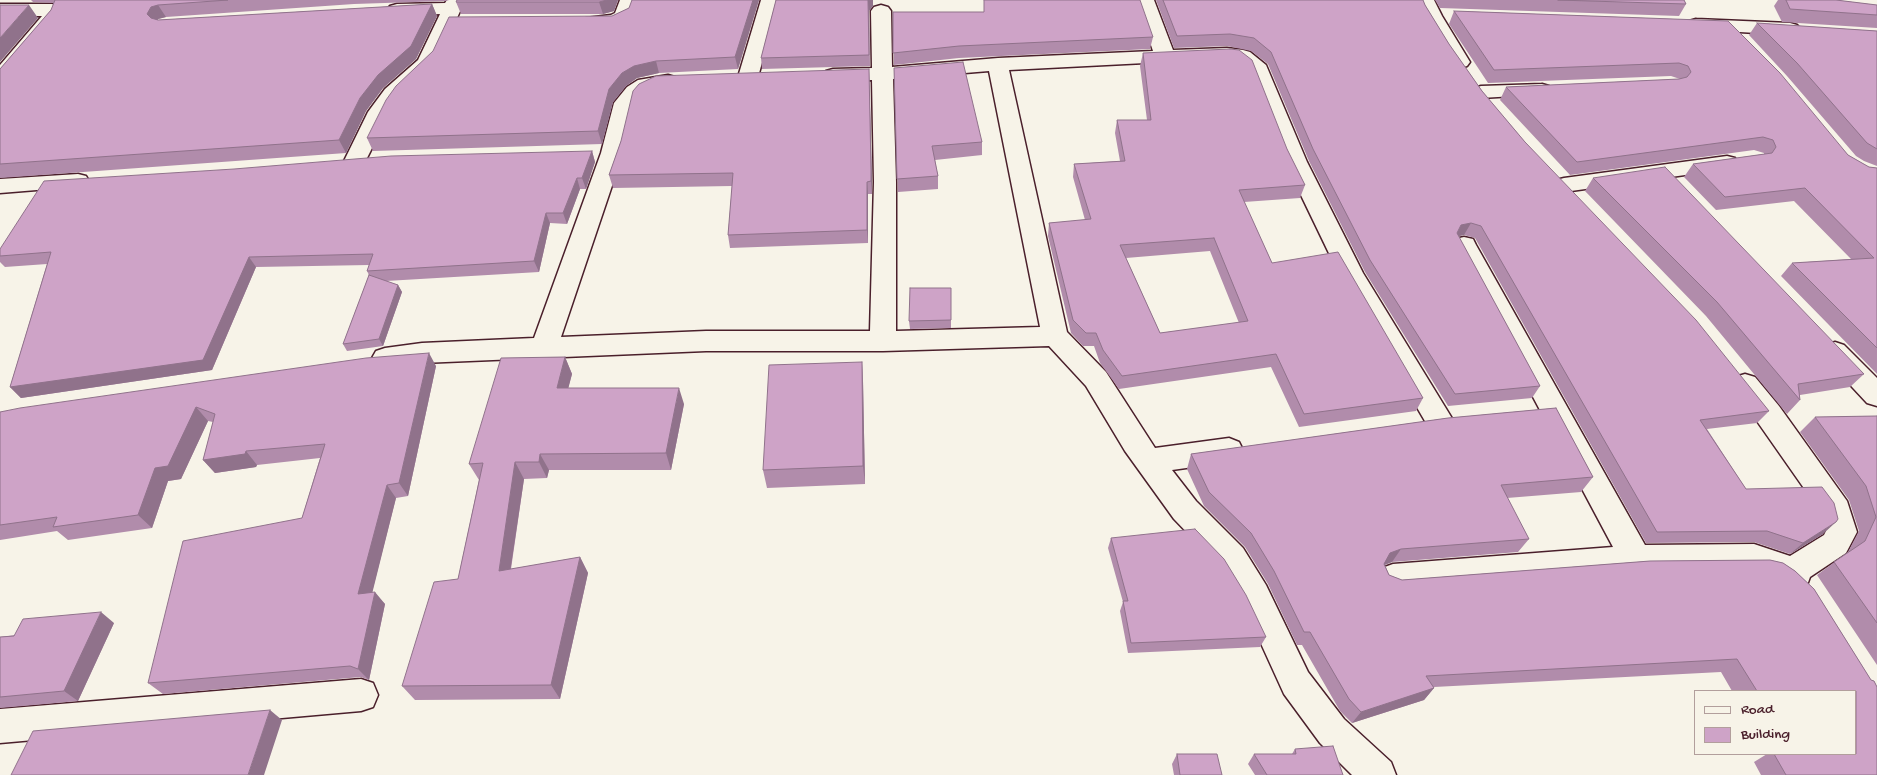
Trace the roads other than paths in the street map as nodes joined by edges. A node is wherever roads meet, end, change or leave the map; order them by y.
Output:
1 (629, 0) edge
2 (770, 0) edge
3 (1145, 0) edge
4 (0, 10) edge
5 (384, 10) edge
6 (881, 11) dead end
7 (1436, 11) edge
8 (455, 13) edge
9 (573, 22) edge
10 (1680, 24) edge
11 (1726, 26) junction
12 (1804, 30) edge
13 (1746, 46) edge
14 (1165, 56) junction
15 (998, 64) junction
16 (883, 74) junction
17 (816, 76) edge
18 (0, 78) edge
19 (748, 78) edge
20 (689, 80) edge
21 (1558, 89) edge
22 (1481, 92) junction
23 (1498, 112) edge
24 (380, 159) edge
25 (1745, 160) edge
26 (1546, 166) edge
27 (1663, 172) junction
28 (97, 180) edge
29 (1564, 185) junction
30 (0, 186) edge
31 (1684, 193) edge
32 (1583, 206) edge
33 (1464, 245) edge
34 (1055, 336) junction
35 (1822, 338) edge
36 (883, 341) junction
37 (544, 347) junction
38 (364, 361) edge
39 (1732, 369) edge
40 (1877, 395) edge
41 (1553, 409) junction
42 (1524, 412) edge
43 (1467, 418) edge
44 (1439, 420) junction
45 (1410, 424) edge
46 (1255, 446) edge
47 (1148, 461) junction
48 (1636, 559) junction
49 (1790, 573) junction
50 (1393, 578) edge
51 (1815, 599) edge
52 (361, 695) dead end
53 (0, 726) edge
54 (1378, 775) edge

1 - 9 street
2 - 19 street
3 - 14 street
4 - 18 street
5 - 8 street
6 - 16 street
7 - 22 street
8 - 24 street
10 - 11 street
11 - 12 street
11 - 13 street
14 - 15 street
14 - 44 street
15 - 16 street
15 - 34 street
16 - 17 street
16 - 36 street
20 - 37 street
21 - 22 street
22 - 23 street
25 - 27 street
26 - 29 street
27 - 29 street
27 - 31 street
28 - 30 street
29 - 32 street
33 - 41 street
34 - 36 street
34 - 47 street
35 - 40 street
36 - 37 street
37 - 38 street
39 - 49 street
41 - 42 street
41 - 48 street
43 - 44 street
44 - 45 street
46 - 47 street
47 - 54 street
48 - 49 street
48 - 50 street
49 - 51 street
52 - 53 street

